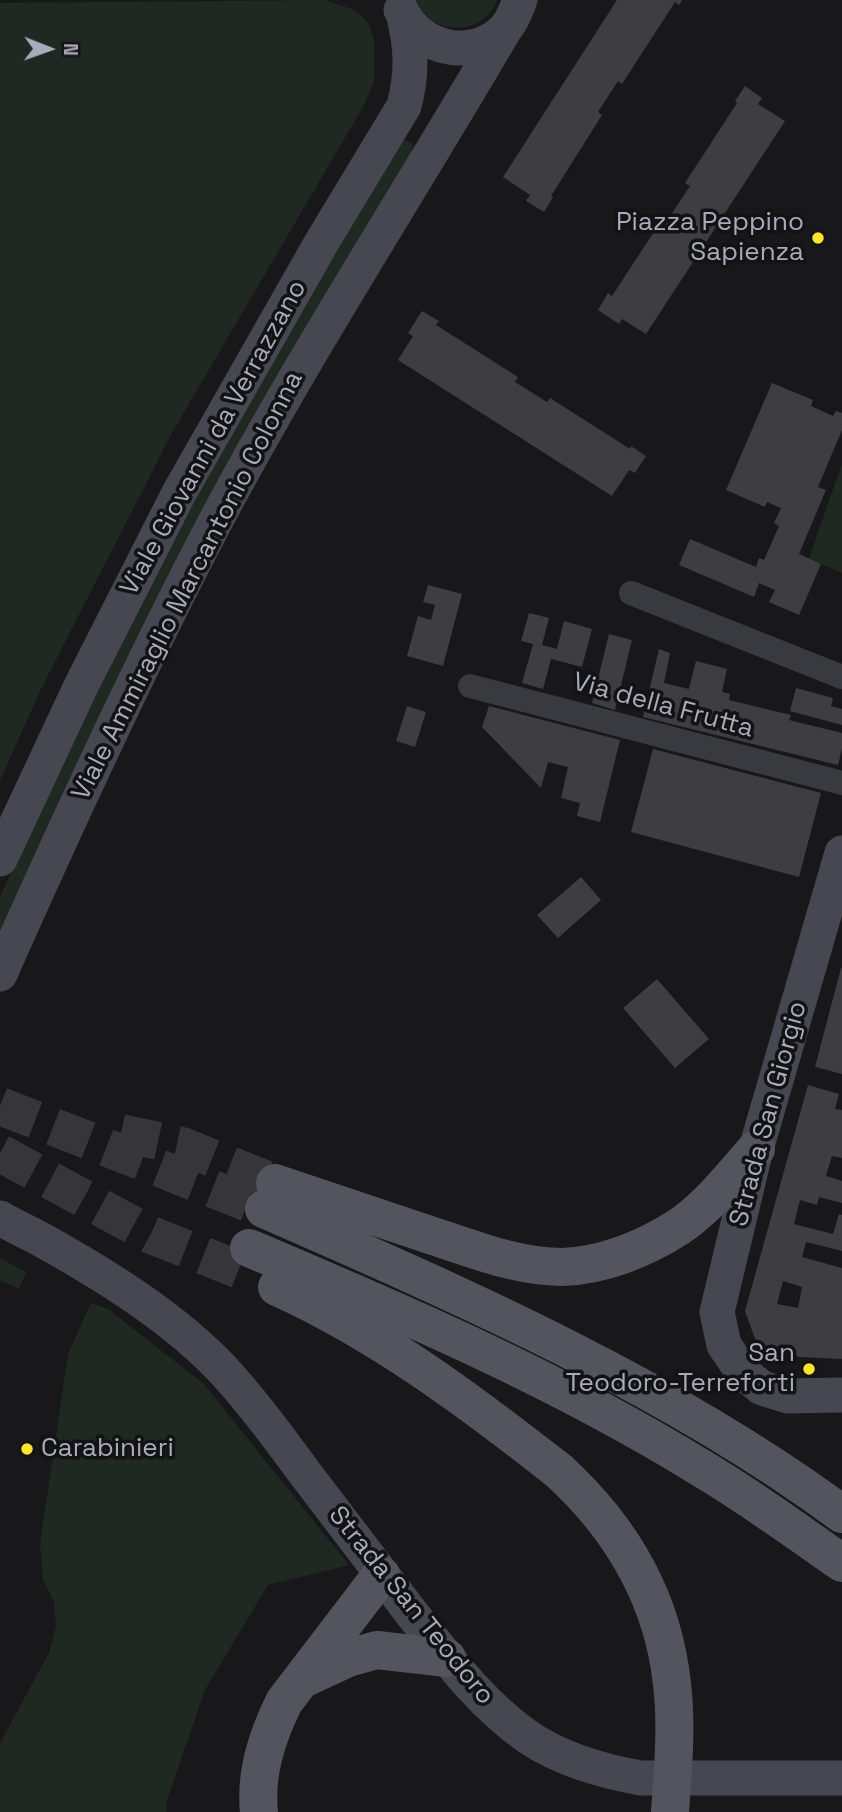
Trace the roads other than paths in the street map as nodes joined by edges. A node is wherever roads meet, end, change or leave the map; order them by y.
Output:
1 (399, 7) edge
2 (516, 11) edge
3 (631, 593) dead end
4 (842, 677) edge
5 (470, 686) dead end
6 (842, 783) edge
7 (842, 853) edge
8 (0, 859) edge
9 (0, 974) edge
10 (756, 1149) junction
11 (0, 1217) edge
12 (0, 1240) edge
13 (100, 1276) junction
14 (842, 1395) edge
15 (842, 1514) edge
16 (842, 1563) edge
17 (382, 1575) junction
18 (447, 1658) junction
19 (297, 1683) junction
20 (842, 1778) edge
21 (258, 1808) edge
22 (670, 1812) edge

1 - 2 main road
1 - 8 main road, Viale Giovanni da Verrazzano
2 - 9 main road, Viale Ammiraglio Marcantonio Colonna
3 - 4 street
5 - 6 street, Via della Frutta
7 - 10 main road, Strada San Giorgio
10 - 14 main road, Strada San Giorgio
10 - 15 main road
11 - 13 main road, Strada San Teodoro
12 - 13 main road, Strada San Teodoro
13 - 17 main road, Strada San Teodoro
16 - 22 main road, bridge
17 - 18 main road, Strada San Teodoro
17 - 19 main road
18 - 19 main road
18 - 20 main road, Strada San Teodoro
19 - 21 main road

